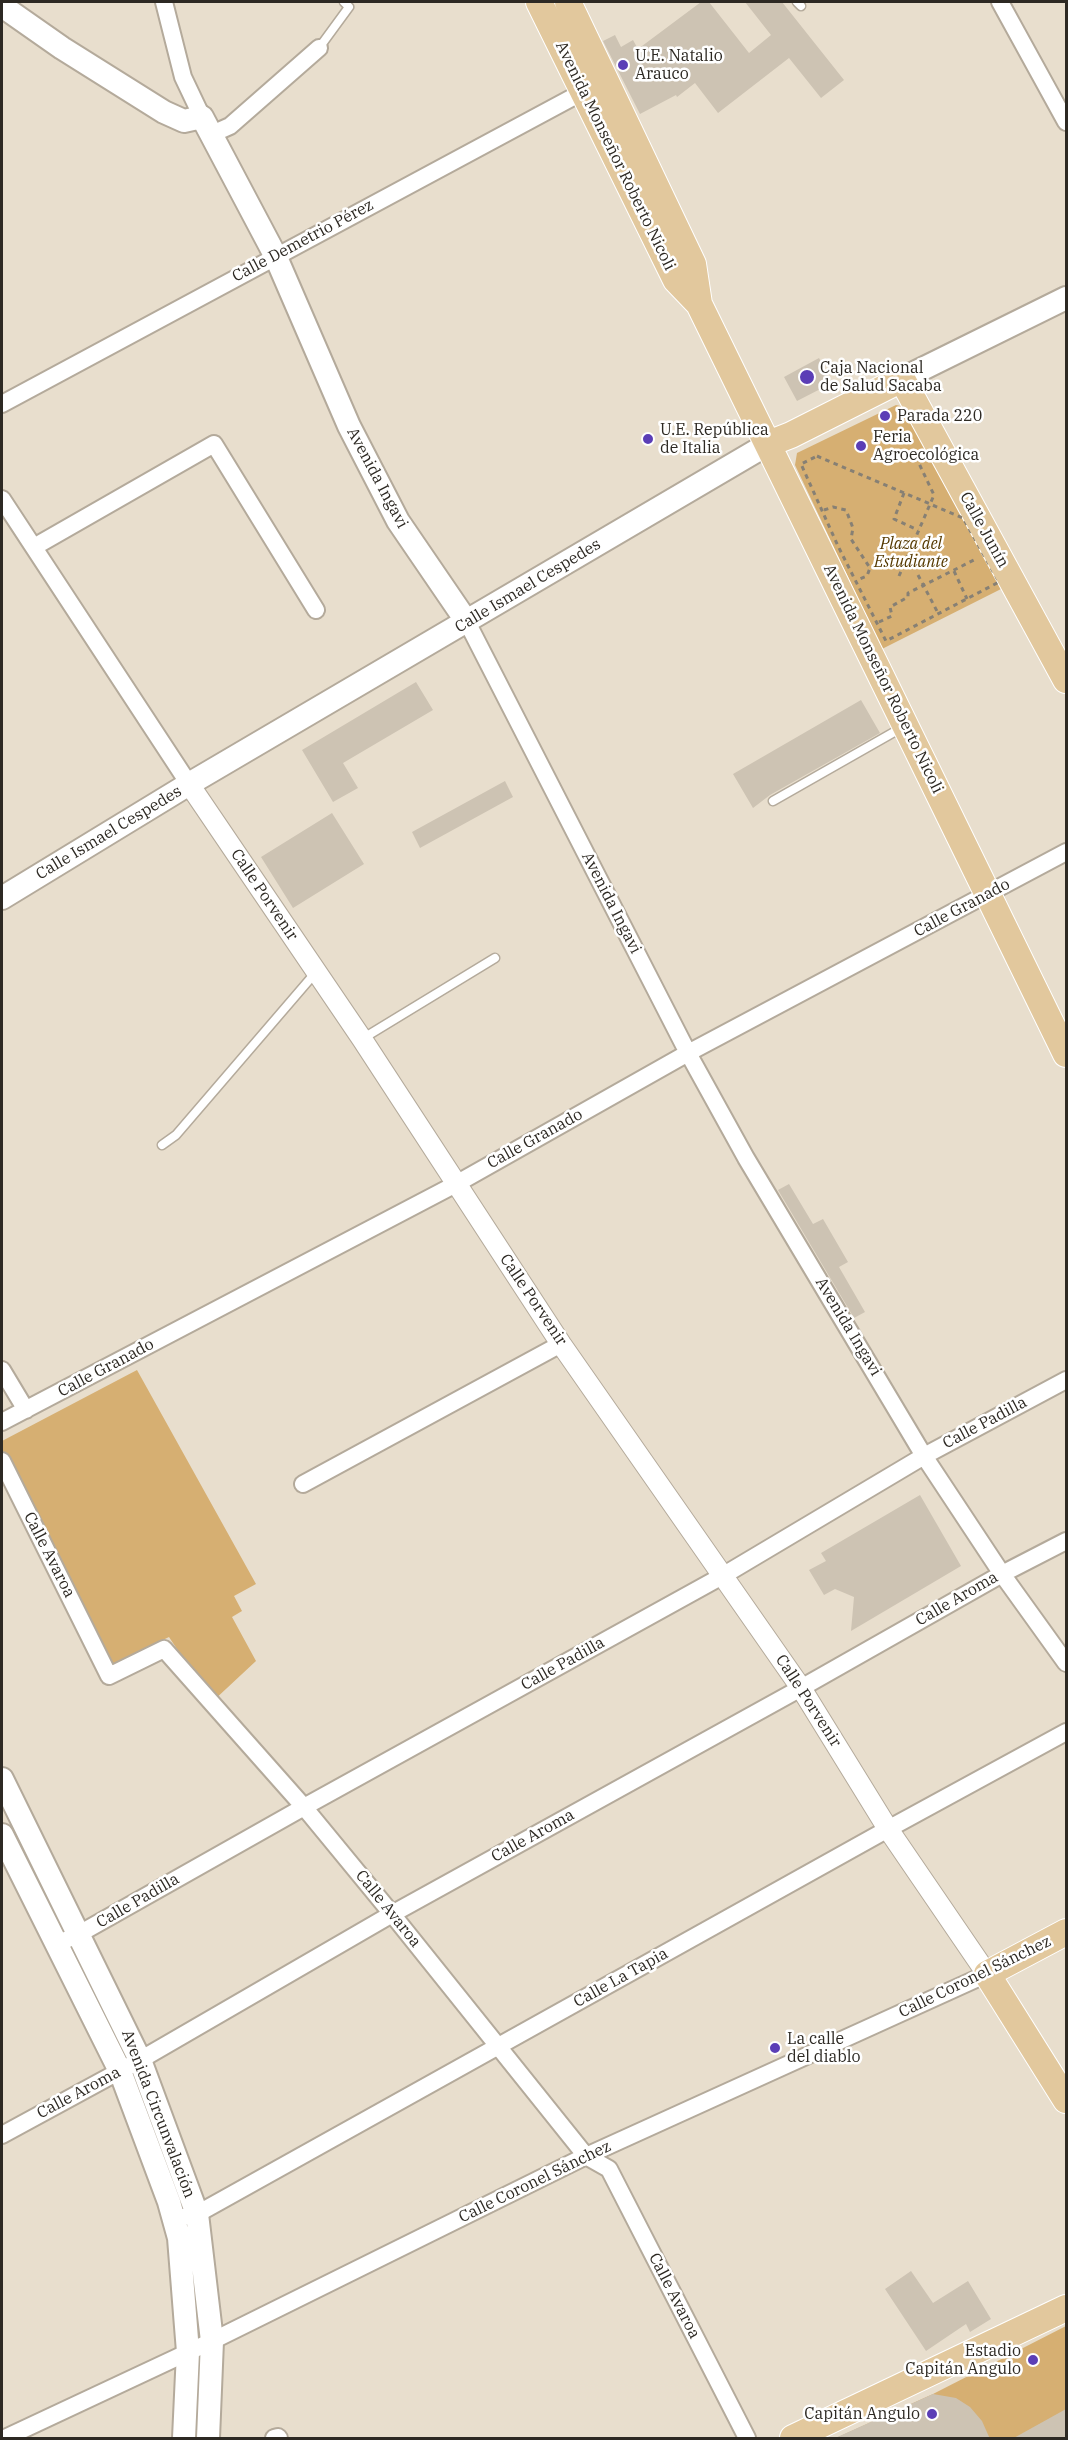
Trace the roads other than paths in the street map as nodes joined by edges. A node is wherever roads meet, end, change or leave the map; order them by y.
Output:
1 (164, 2) edge
2 (344, 2) edge
3 (568, 2) edge
4 (1000, 2) edge
5 (546, 5) edge
6 (2, 6) edge
7 (319, 48) joint
8 (594, 86) junction
9 (1066, 122) edge
10 (207, 126) junction
11 (275, 255) junction
12 (1066, 298) edge
13 (902, 379) junction
14 (2, 404) edge
15 (768, 444) junction
16 (2, 499) edge
17 (34, 547) junction
18 (316, 610) dead end
19 (467, 622) junction
20 (1066, 680) edge
21 (906, 725) junction
22 (189, 784) junction
23 (772, 801) dead end
24 (1066, 852) edge
25 (989, 894) junction
26 (2, 898) edge
27 (495, 958) dead end
28 (316, 972) junction
29 (362, 1039) junction
30 (688, 1053) junction
31 (1066, 1054) edge
32 (162, 1145) dead end
33 (456, 1184) junction
34 (561, 1344) junction
35 (2, 1370) edge
36 (1066, 1380) edge
37 (26, 1410) junction
38 (2, 1422) edge
39 (924, 1456) junction
40 (2, 1461) edge
41 (303, 1484) dead end
42 (1066, 1541) edge
43 (1002, 1574) junction
44 (724, 1575) junction
45 (1066, 1663) edge
46 (801, 1688) junction
47 (1066, 1732) edge
48 (2, 1779) edge
49 (304, 1807) junction
50 (888, 1829) junction
51 (2, 1835) edge
52 (393, 1914) junction
53 (1066, 1932) edge
54 (79, 1934) junction
55 (57, 1944) junction
56 (987, 1974) junction
57 (499, 2047) junction
58 (130, 2066) junction
59 (1066, 2100) edge
60 (2, 2135) edge
61 (586, 2156) junction
62 (197, 2214) junction
63 (174, 2219) junction
64 (1066, 2308) edge
65 (212, 2341) junction
66 (188, 2352) junction
67 (5, 2439) edge
68 (184, 2439) edge
69 (207, 2439) edge
70 (747, 2439) edge
71 (793, 2439) edge

1 - 10 street
2 - 7 lane
3 - 8 main road, Avenida Monseñor Roberto Nicoli
4 - 9 street
5 - 8 main road, Avenida Monseñor Roberto Nicoli
6 - 10 main road
7 - 10 street
8 - 11 street, Calle Demetrio Pérez
8 - 15 main road, Avenida Monseñor Roberto Nicoli
10 - 11 main road, Avenida Ingavi
11 - 14 street, Calle Demetrio Pérez
11 - 19 main road, Avenida Ingavi
12 - 13 main road, Calle Ismael Cespedes
13 - 15 main road, Calle Ismael Cespedes
13 - 20 main road, Calle Junín
15 - 19 main road, Calle Ismael Cespedes
15 - 21 main road, Avenida Monseñor Roberto Nicoli
16 - 17 street, Calle Porvenir
17 - 18 street
17 - 22 street, Calle Porvenir
19 - 22 main road, Calle Ismael Cespedes
19 - 30 street, Avenida Ingavi
21 - 23 lane
21 - 25 main road, Avenida Monseñor Roberto Nicoli
22 - 26 main road, Calle Ismael Cespedes
22 - 28 street, Calle Porvenir
24 - 25 street, Calle Granado
25 - 30 street, Calle Granado
25 - 31 main road, Avenida Monseñor Roberto Nicoli
27 - 29 lane
28 - 29 street, Calle Porvenir
28 - 32 lane
29 - 33 street, Calle Porvenir
30 - 33 street, Calle Granado
30 - 39 street, Avenida Ingavi
33 - 34 street, Calle Porvenir
33 - 37 street, Calle Granado
34 - 41 street
34 - 44 street, Calle Porvenir
35 - 37 street
36 - 39 street, Calle Padilla
37 - 38 street, Calle Granado
39 - 43 street, Avenida Ingavi
39 - 44 street, Calle Padilla
40 - 49 street, Calle Avaroa
42 - 43 street, Calle Aroma
43 - 45 street, Avenida Ingavi
43 - 46 street, Calle Aroma
44 - 46 street, Calle Porvenir
44 - 49 street, Calle Padilla
46 - 50 street, Calle Porvenir
46 - 52 street, Calle Aroma
47 - 50 street, Calle La Tapia
48 - 54 main road, Avenida Circunvalación
49 - 52 street, Calle Avaroa
49 - 54 street, Calle Padilla
50 - 56 street, Calle Porvenir
50 - 57 street, Calle La Tapia
51 - 55 main road, Avenida Circunvalación
52 - 57 street, Calle Avaroa
52 - 58 street, Calle Aroma
53 - 56 main road, Calle Coronel Sánchez
54 - 55 street, Calle Padilla
54 - 58 main road, Avenida Circunvalación
55 - 58 main road, Avenida Circunvalación
56 - 59 main road, Calle Porvenir
56 - 61 street, Calle Coronel Sánchez
57 - 61 street, Calle Avaroa
57 - 62 street, Calle La Tapia
58 - 60 street, Calle Aroma
58 - 62 main road, Avenida Circunvalación
58 - 63 main road, Avenida Circunvalación
61 - 65 street, Calle Coronel Sánchez
61 - 70 street, Calle Avaroa
62 - 63 street, Calle La Tapia
62 - 65 main road, Avenida Circunvalación
63 - 66 main road, Avenida Circunvalación
64 - 71 main road
65 - 66 street, Calle Coronel Sánchez
65 - 69 main road, Avenida Circunvalación
66 - 67 street, Calle Coronel Sánchez
66 - 68 main road, Avenida Circunvalación

